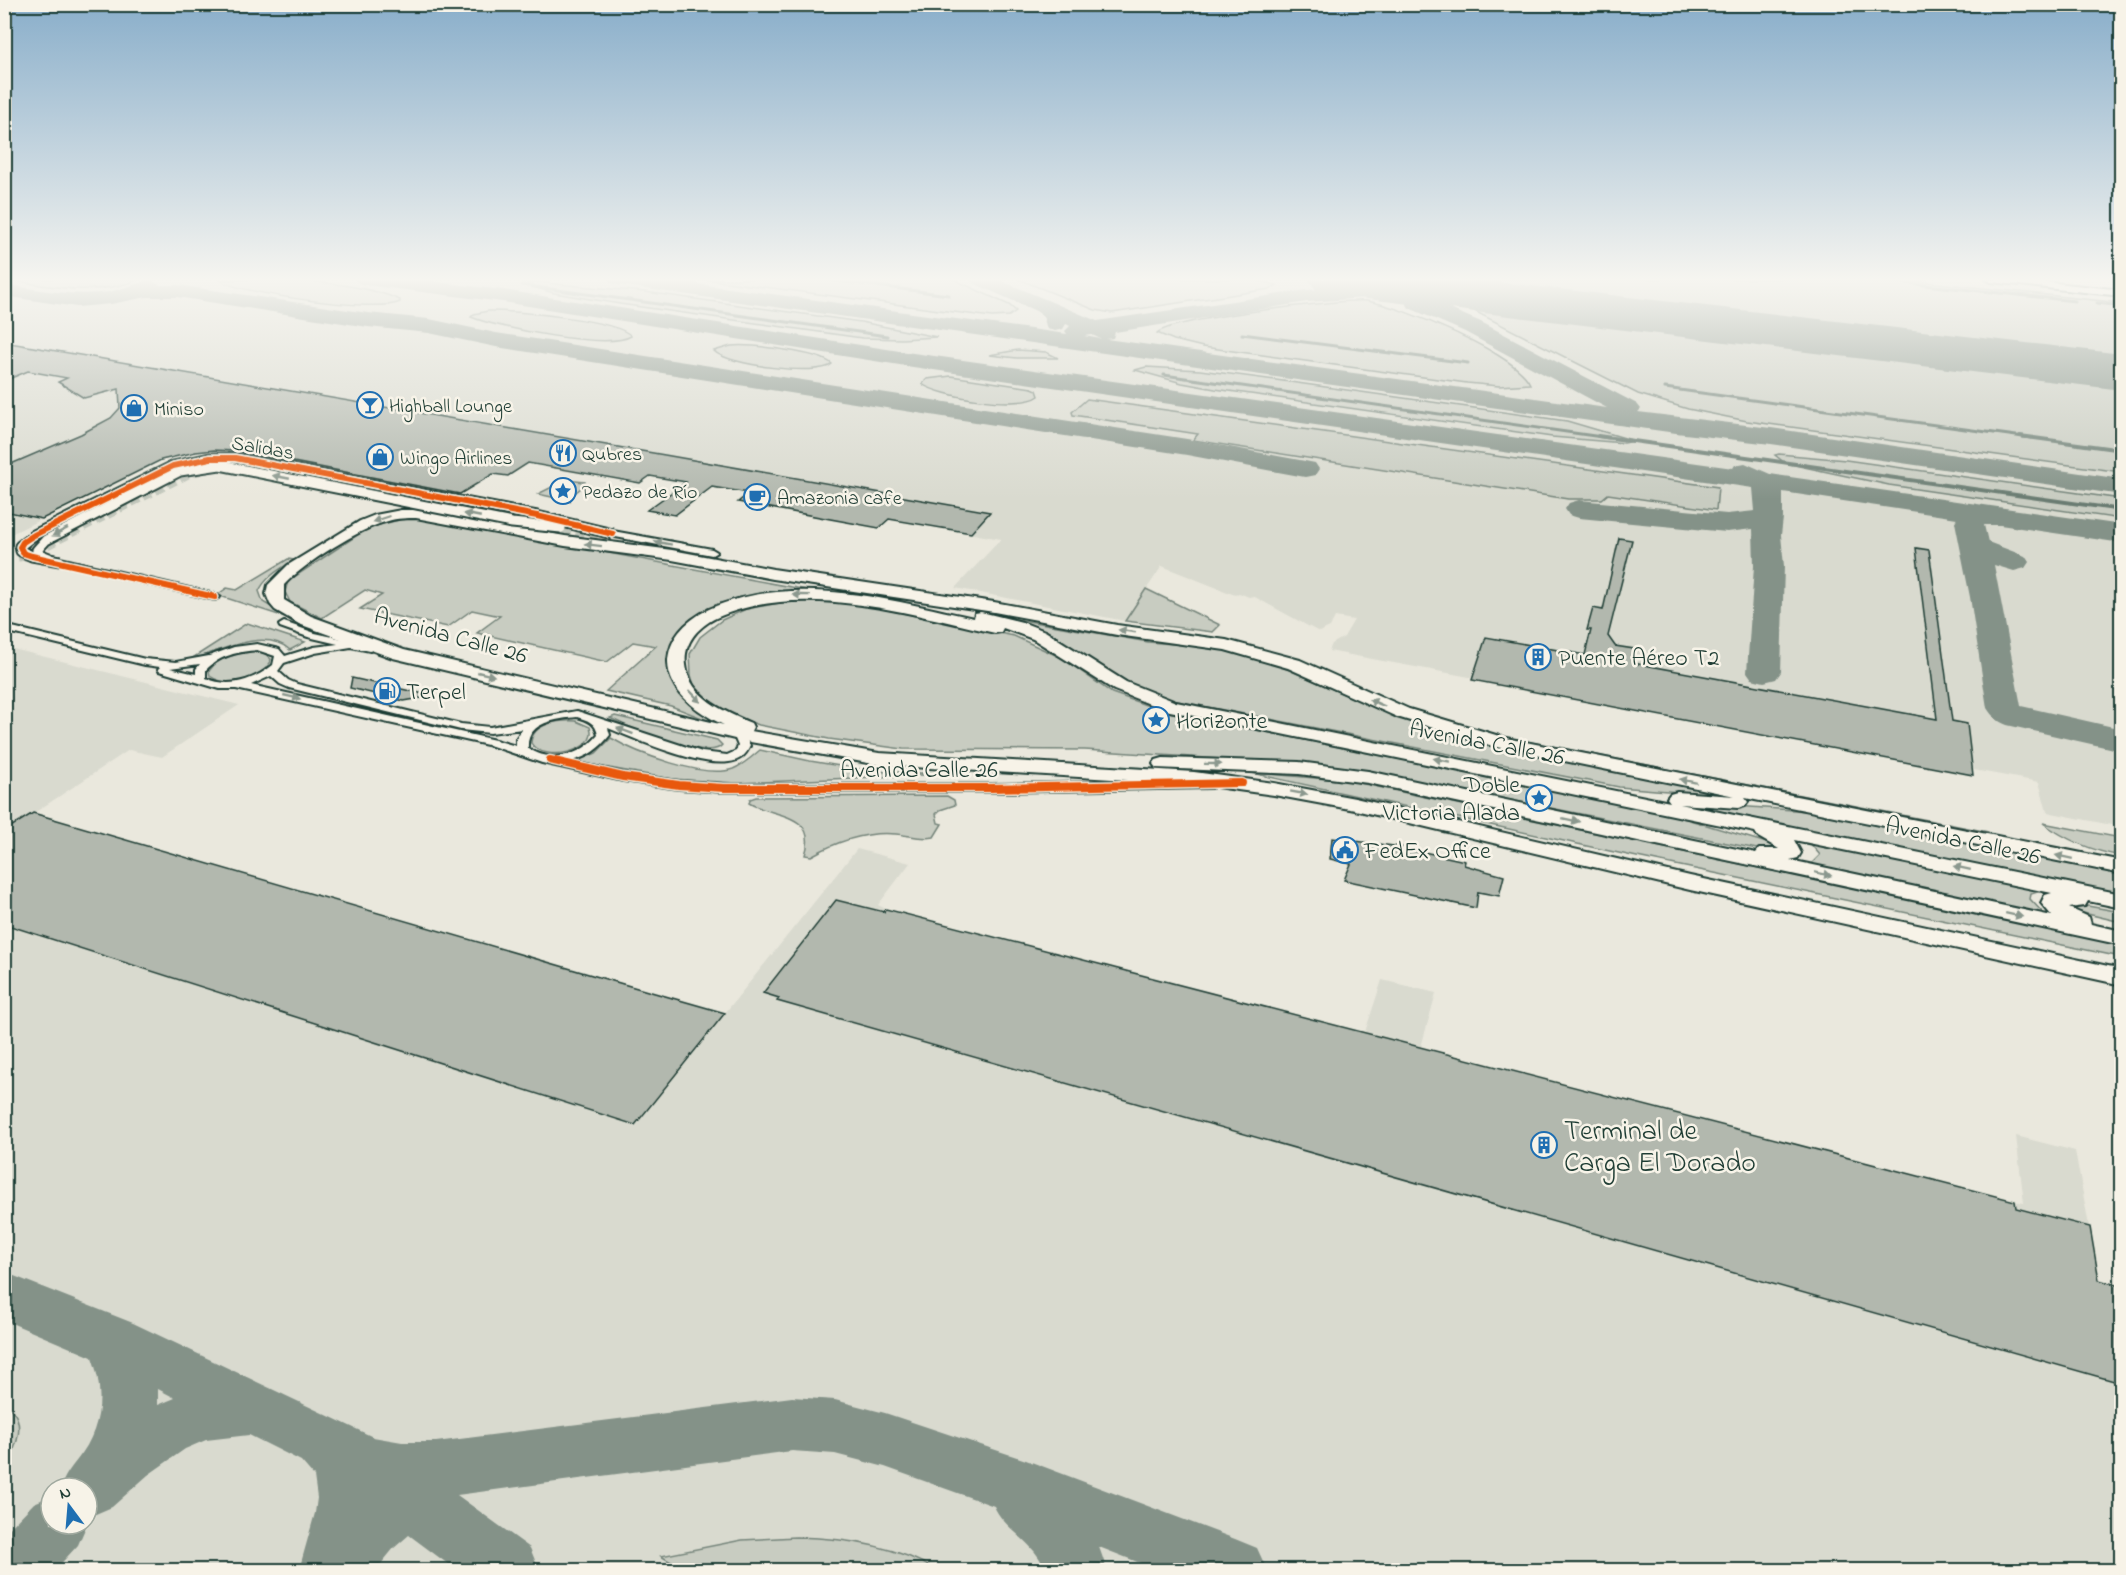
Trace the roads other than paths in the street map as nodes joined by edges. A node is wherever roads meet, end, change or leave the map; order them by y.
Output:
1 (613, 534) junction
2 (712, 552) dead end
3 (60, 561) junction
4 (859, 588) junction
5 (215, 597) dead end
6 (284, 625) dead end
7 (4, 628) edge
8 (358, 645) junction
9 (1063, 649) junction
10 (399, 654) junction
11 (211, 659) junction
12 (280, 661) junction
13 (145, 662) junction
14 (272, 671) junction
15 (201, 679) junction
16 (234, 685) junction
17 (599, 721) junction
18 (537, 723) junction
19 (740, 734) junction
20 (805, 747) junction
21 (527, 754) junction
22 (550, 760) junction
23 (924, 762) junction
24 (1242, 783) junction
25 (1556, 783) junction
26 (1809, 806) junction
27 (1722, 817) junction
28 (1474, 830) junction
29 (1671, 841) junction
30 (2121, 868) edge
31 (2121, 901) edge
32 (2121, 908) edge
33 (2121, 936) edge
34 (2121, 964) edge
35 (2121, 977) edge

2 -> 1 street, Salidas
1 -> 3 street, Salidas, bridge
1 - 3 street, Salidas, bridge
3 - 5 street, Salidas
4 - 9 main road, Avenida Calle 26
4 -> 10 main road, Avenida Calle 26
26 -> 4 main road, Avenida Calle 26
6 - 8 street
7 - 13 street
8 - 10 street
8 - 12 street, Avenida Calle 26
9 -> 20 main road
25 -> 9 main road, Avenida Calle 26
10 -> 19 main road, Avenida Calle 26
11 - 12 street
11 - 13 street
11 - 15 street
12 - 14 street
13 - 15 street
14 - 16 street
14 - 18 street
15 - 16 street
16 -> 21 street
17 - 18 street
19 -> 17 street
17 - 22 street
18 - 21 street
19 - 20 main road, Avenida Calle 26
20 - 23 main road, Avenida Calle 26
21 - 22 street, Avenida Calle 26
22 - 24 street, Avenida Calle 26
23 - 24 main road, Avenida Calle 26
23 -> 29 main road, Avenida Calle 26
24 -> 28 main road, Avenida Calle 26
25 - 26 main road
25 - 27 main road, Avenida Calle 26
30 -> 26 main road, Avenida Calle 26
27 - 29 main road
31 -> 27 main road, Avenida Calle 26
28 - 34 main road, Avenida Calle 26
28 - 35 main road, Avenida Calle 26
29 -> 33 main road, Avenida Calle 26
32 - 33 main road

